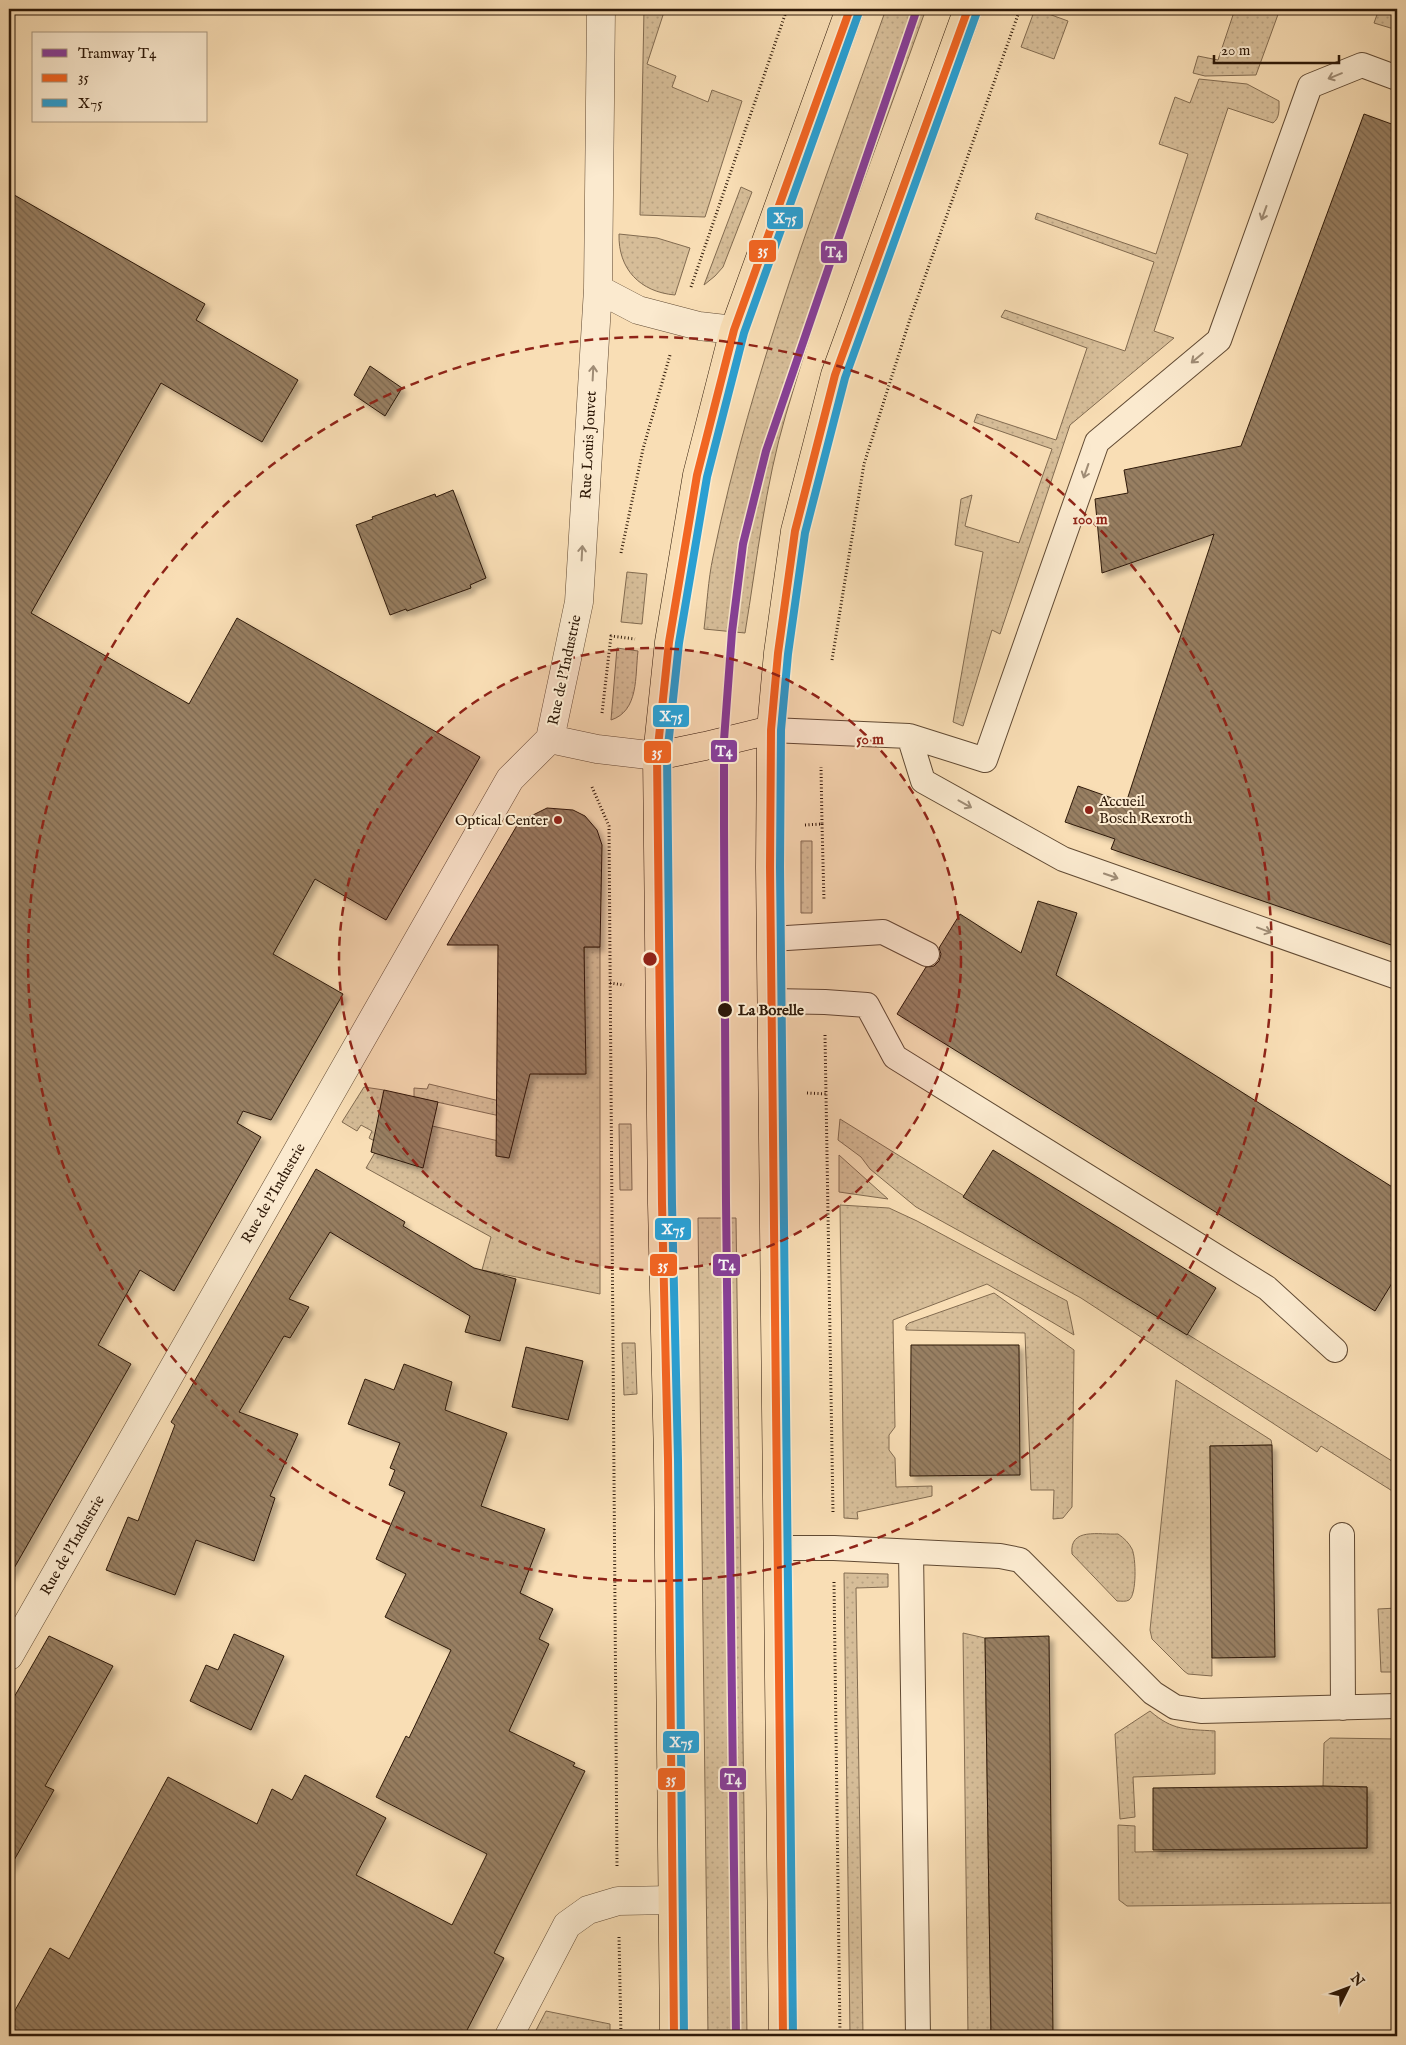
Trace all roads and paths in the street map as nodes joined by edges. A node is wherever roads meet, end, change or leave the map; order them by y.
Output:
1 (602, 9) edge
2 (787, 9) edge
3 (850, 9) edge
4 (968, 9) edge
5 (1020, 9) edge
6 (1397, 78) edge
7 (598, 289) junction
8 (679, 321) junction
9 (734, 330) junction
10 (619, 562) dead end
11 (579, 602) joint
12 (612, 626) dead end
13 (611, 636) junction
14 (635, 639) dead end
15 (832, 660) dead end
16 (601, 718) dead end
17 (771, 730) junction
18 (909, 736) junction
19 (550, 739) junction
20 (656, 756) junction
21 (821, 759) dead end
22 (592, 787) dead end
23 (822, 824) junction
24 (805, 825) dead end
25 (825, 936) junction
26 (772, 940) junction
27 (927, 954) dead end
28 (1397, 977) edge
29 (610, 983) junction
30 (631, 985) dead end
31 (772, 1001) junction
32 (825, 1002) junction
33 (802, 1092) dead end
34 (827, 1094) junction
35 (1335, 1350) dead end
36 (1342, 1535) dead end
37 (778, 1548) junction
38 (834, 1548) junction
39 (911, 1552) junction
40 (9, 1656) edge
41 (1397, 1706) edge
42 (1343, 1708) junction
43 (673, 1900) junction
44 (618, 1901) junction
45 (509, 2036) edge
46 (621, 2036) edge
47 (674, 2036) edge
48 (783, 2036) edge
49 (840, 2036) edge
50 (918, 2036) edge

1 - 7 street, Rue Louis Jouvet
2 - 8 path
3 - 9 main road
4 - 17 main road
5 - 15 path
6 -> 18 lane
7 - 8 street
11 -> 7 street, Rue Louis Jouvet
8 - 9 street
8 - 10 path
9 - 20 main road
11 - 19 street, Rue de l'Industrie
12 - 13 path
13 - 14 path
13 - 16 path
17 - 18 lane
17 - 20 main road
17 - 26 main road
18 -> 28 lane
19 - 20 street, Rue de l'Industrie
19 - 40 street, Rue de l'Industrie
20 - 43 main road
21 - 23 path
22 - 29 path
23 - 24 path
23 - 25 path
25 - 26 lane
25 - 27 lane
26 - 31 main road
29 - 30 path
29 - 44 path
31 - 32 lane
31 - 37 main road
32 - 34 path
32 - 35 lane
33 - 34 path
34 - 38 path
36 - 42 lane
37 - 38 lane
37 - 48 main road
38 - 39 lane
38 - 49 path
39 - 42 lane
39 - 50 lane
41 - 42 lane
43 - 44 street
43 - 47 main road
44 - 45 street
44 - 46 path

